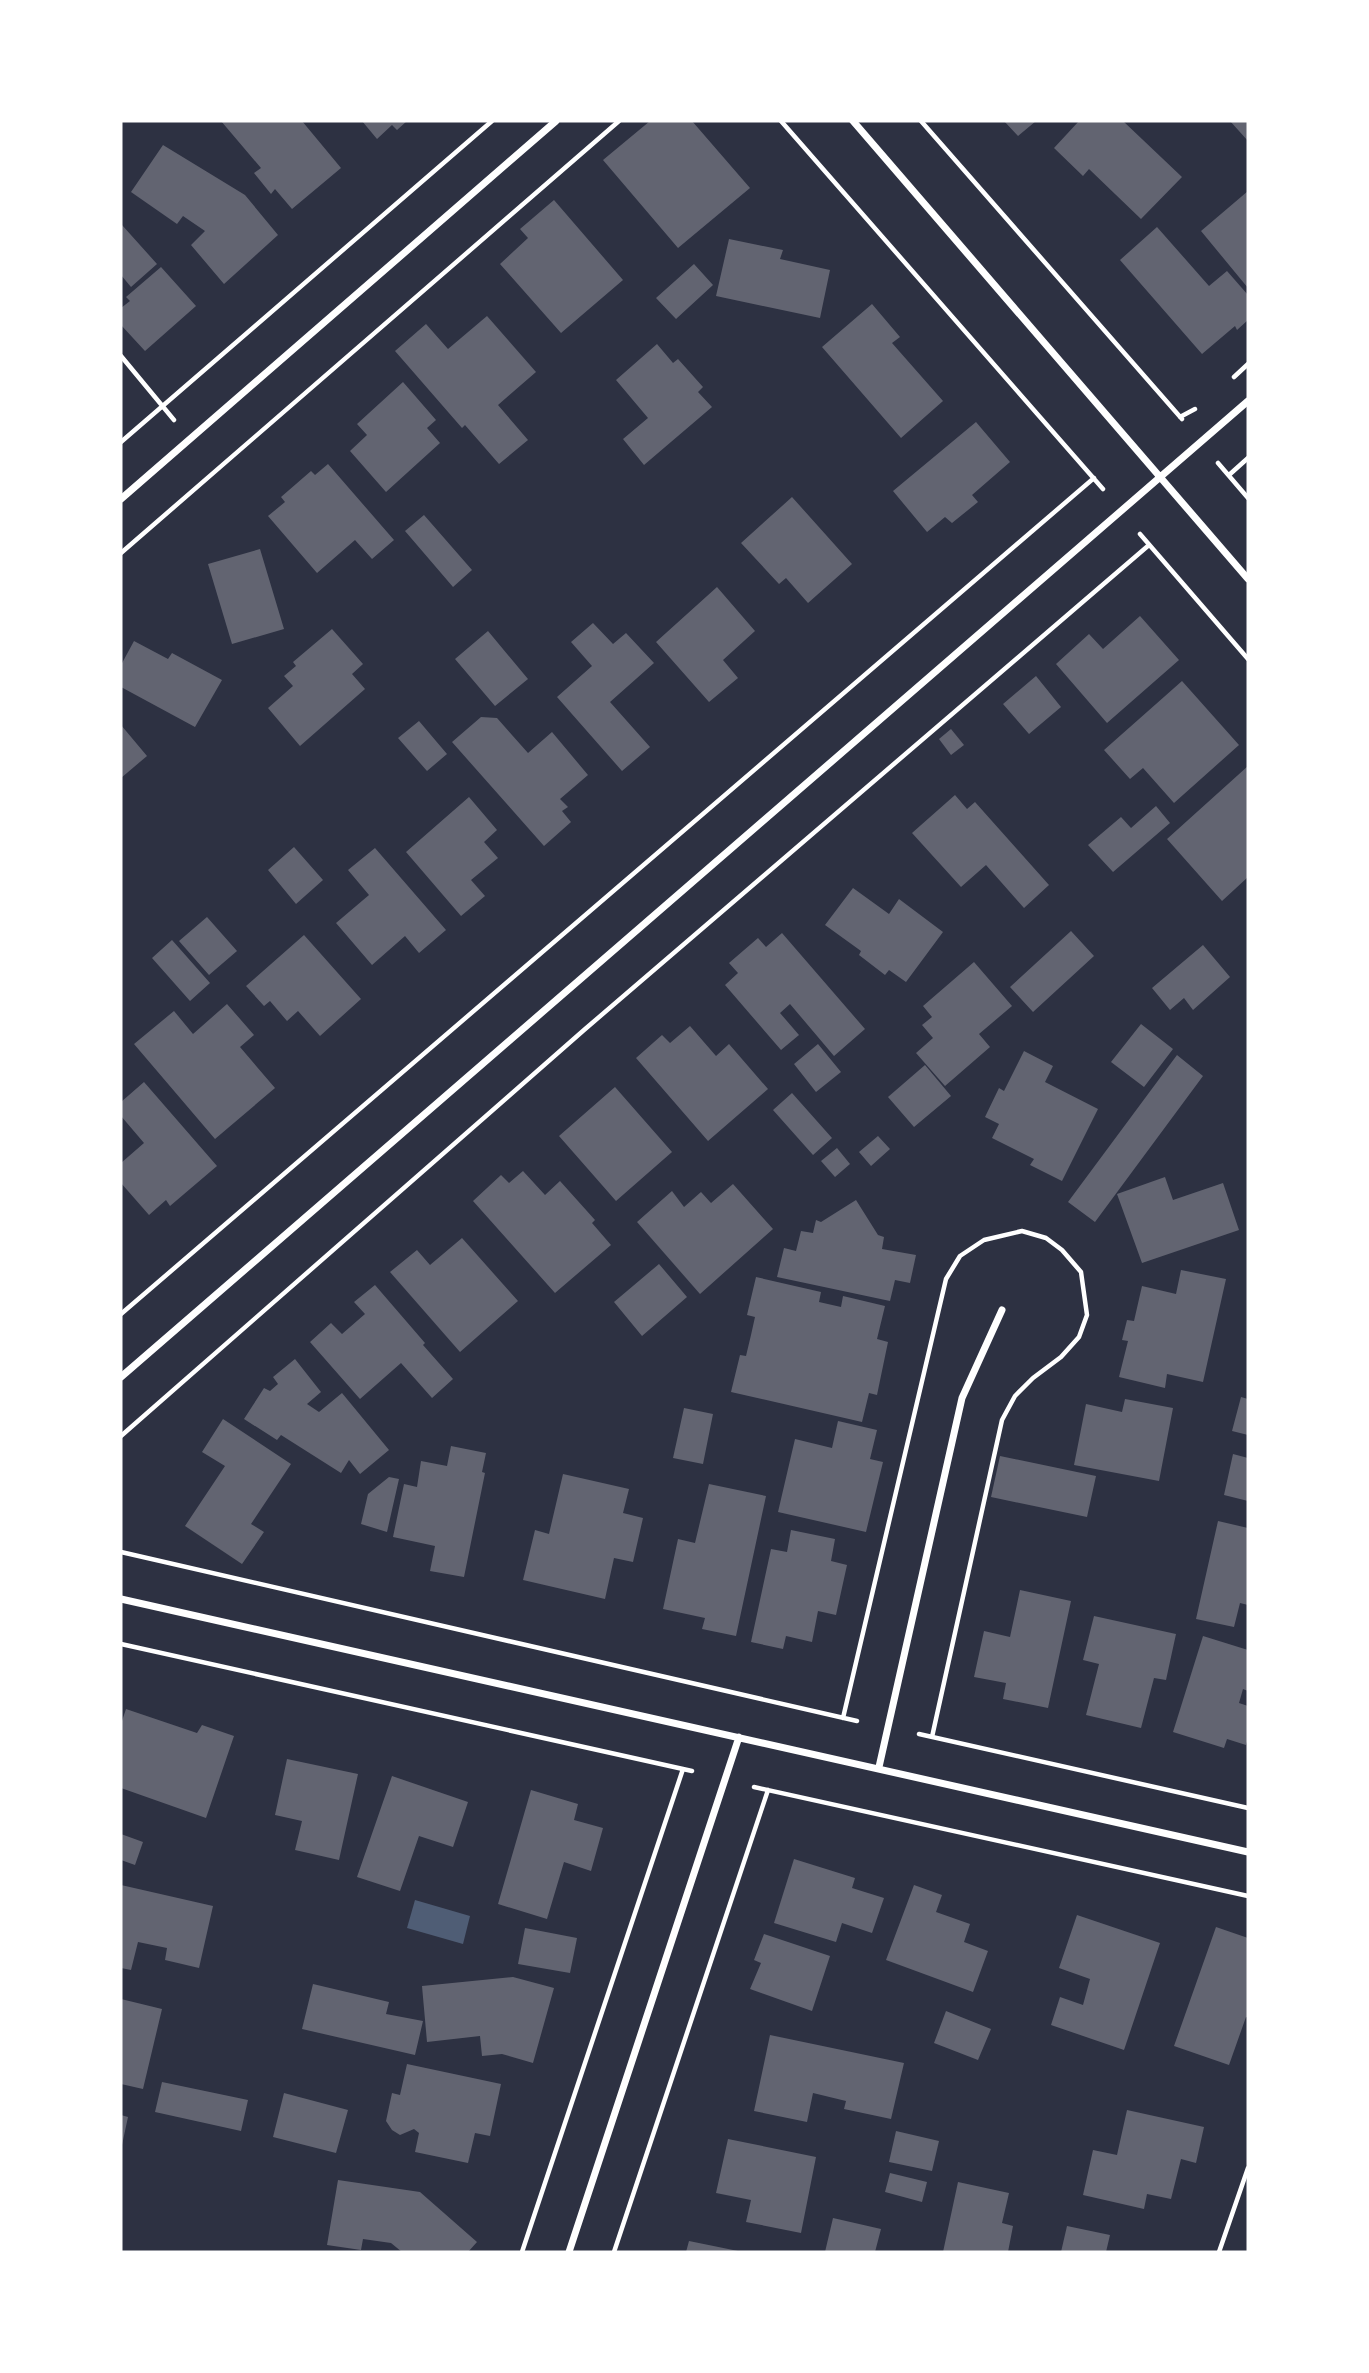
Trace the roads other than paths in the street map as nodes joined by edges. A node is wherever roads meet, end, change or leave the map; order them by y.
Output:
1 (556, 121) edge
2 (853, 121) edge
3 (1248, 401) edge
4 (1160, 477) junction
5 (121, 499) edge
6 (1248, 579) edge
7 (1002, 1310) dead end
8 (121, 1377) edge
9 (121, 1599) edge
10 (739, 1737) junction
11 (879, 1767) junction
12 (1248, 1852) edge
13 (569, 2252) edge

1 - 5 street
2 - 4 street
3 - 4 street
4 - 6 street
4 - 8 street
7 - 11 street
9 - 10 street
10 - 11 street
10 - 13 street
11 - 12 street

